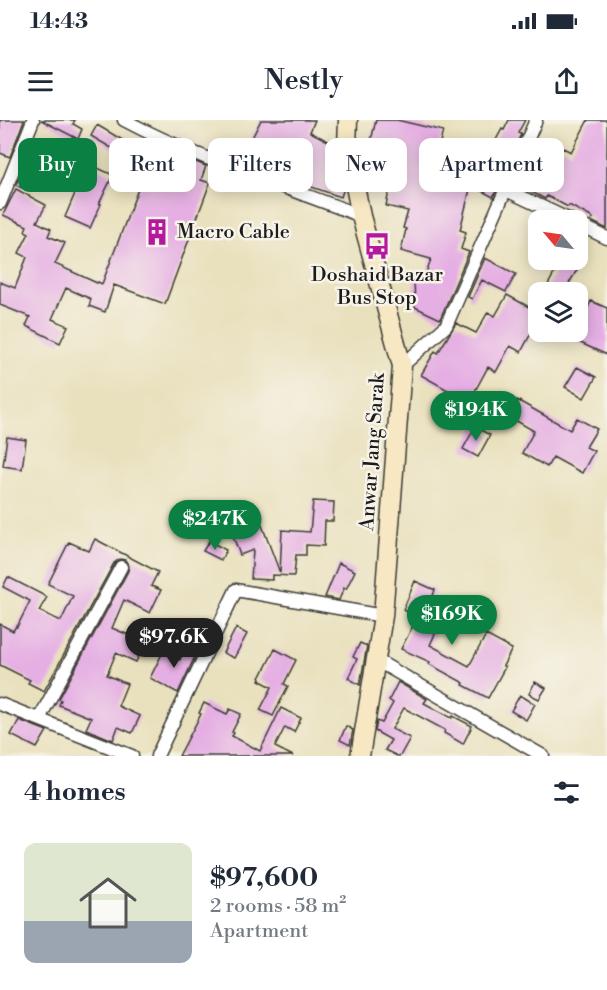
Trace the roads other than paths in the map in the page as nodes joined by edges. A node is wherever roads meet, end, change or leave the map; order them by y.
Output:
1 (33, 120) edge
2 (124, 120) edge
3 (348, 120) edge
4 (536, 120) edge
5 (528, 138) edge
6 (505, 192) edge
7 (510, 192) edge
8 (0, 204) edge
9 (549, 210) edge
10 (361, 216) junction
11 (588, 229) edge
12 (607, 238) edge
13 (402, 366) junction
14 (121, 567) dead end
15 (383, 616) junction
16 (376, 660) junction
17 (0, 704) edge
18 (39, 719) junction
19 (132, 756) edge
20 (157, 756) edge
21 (360, 756) edge
22 (543, 756) edge

1 - 8 street
2 - 10 street
3 - 10 main road, Anwar Jang Sarak
4 - 5 street
6 - 13 street
7 - 9 street
10 - 13 main road, Anwar Jang Sarak
11 - 12 street
13 - 15 main road, Anwar Jang Sarak
14 - 18 street
15 - 16 main road, Anwar Jang Sarak
15 - 20 street
16 - 21 main road, Anwar Jang Sarak
16 - 22 street
17 - 18 street
18 - 19 street

